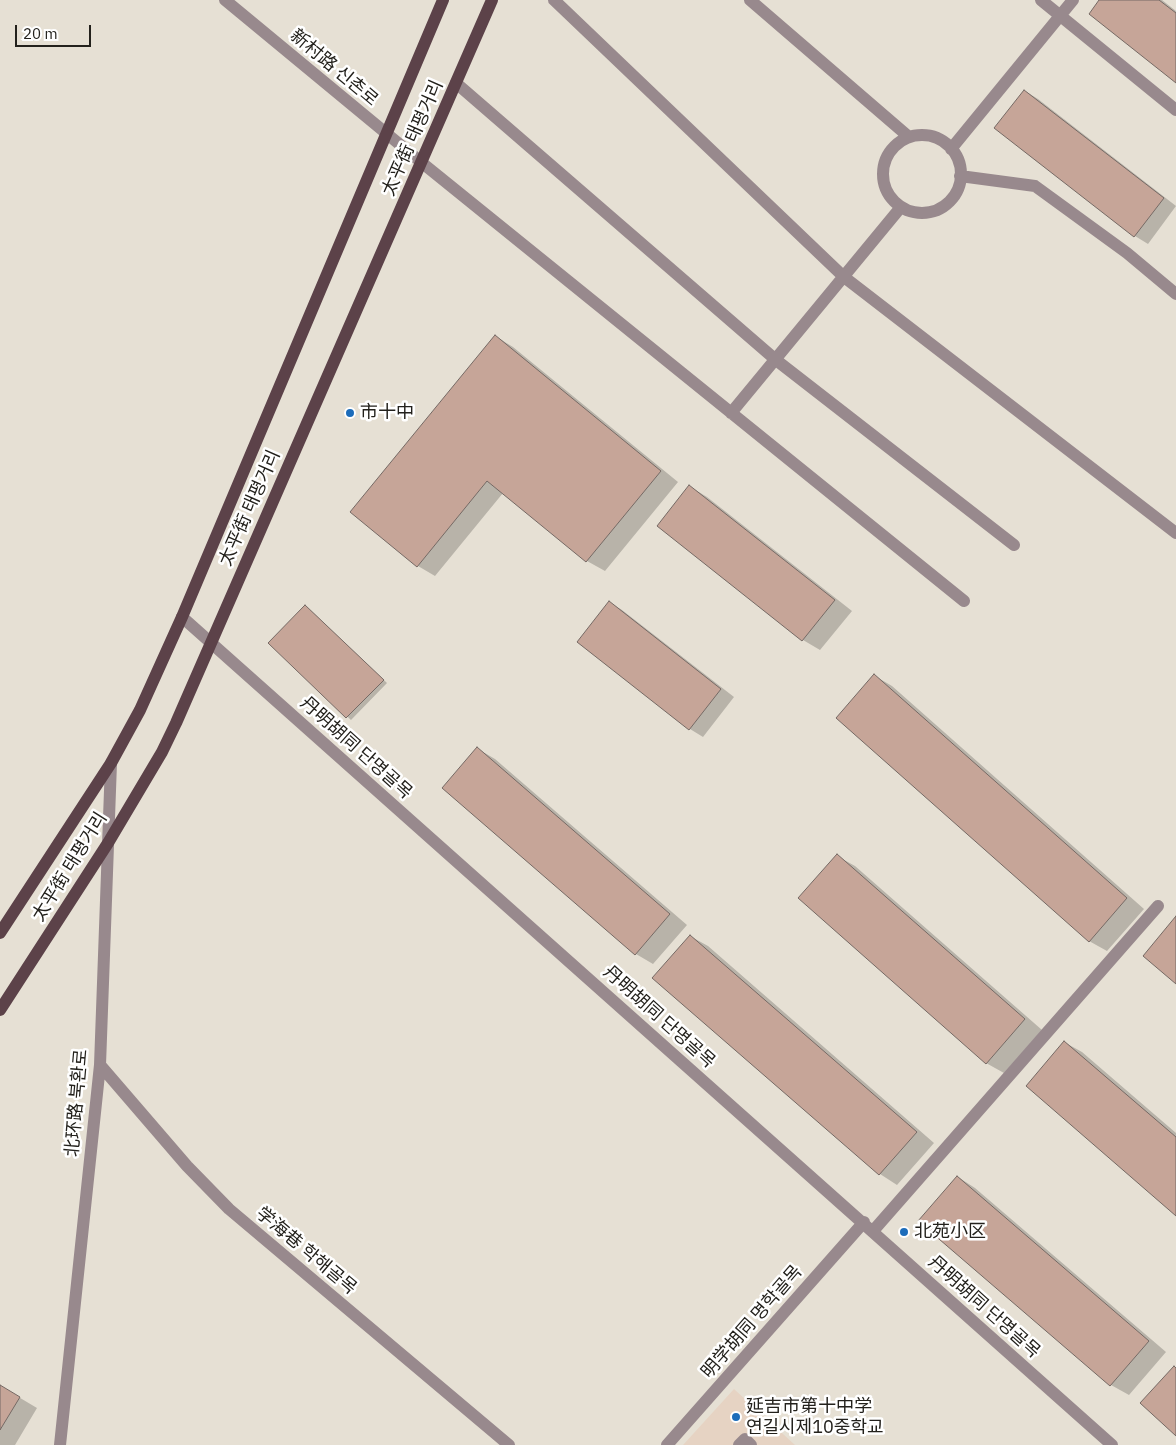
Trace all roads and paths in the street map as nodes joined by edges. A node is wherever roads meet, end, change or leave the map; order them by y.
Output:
1 (225, 0) edge
2 (444, 0) edge
3 (492, 0) edge
4 (554, 0) edge
5 (750, 0) edge
6 (1041, 0) edge
7 (1073, 0) edge
8 (1060, 15) junction
9 (456, 83) junction
10 (1176, 110) edge
11 (388, 134) junction
12 (909, 137) junction
13 (951, 149) junction
14 (421, 162) junction
15 (960, 176) junction
16 (901, 207) junction
17 (844, 277) junction
18 (1176, 294) edge
19 (776, 360) junction
20 (731, 413) junction
21 (1176, 533) edge
22 (1014, 545) dead end
23 (964, 601) dead end
24 (182, 616) junction
25 (211, 642) junction
26 (111, 763) junction
27 (108, 843) junction
28 (1158, 906) dead end
29 (0, 934) edge
30 (0, 1010) edge
31 (100, 1065) junction
32 (868, 1227) junction
33 (60, 1445) edge
34 (509, 1445) edge
35 (667, 1445) edge
36 (738, 1445) edge
37 (751, 1445) edge
38 (1112, 1445) edge

1 - 11 street, 新村路 신촌로
2 - 11 main road, 太平街 태평거리
3 - 9 main road, 太平街 태평거리
4 - 17 street
5 - 12 street
6 - 8 street
7 - 8 street
8 - 10 street
8 - 13 street
9 - 14 main road, 太平街 태평거리
9 - 19 street
11 - 14 street, 新村路 신촌로
11 - 24 main road, 太平街 태평거리
12 - 13 street
12 - 16 street
13 - 15 street
14 - 20 street, 新村路 신촌로
14 - 25 main road, 太平街 태평거리
15 - 16 street
15 - 18 street
16 - 17 street
17 - 19 street
17 - 21 street
19 - 20 street
19 - 22 street
20 - 23 street, 新村路 신촌로
24 - 25 street, 丹明胡同 단명골목
24 - 26 main road, 太平街 태평거리
25 - 27 main road, 太平街 태평거리
25 - 32 street, 丹明胡同 단명골목
26 - 27 street, 北环路 북환로
26 - 29 main road, 太平街 태평거리
27 - 30 main road, 太平街 태평거리
27 - 31 street, 北环路 북환로
28 - 32 street, 明学胡同 명학골목
31 - 33 street, 北环路 북환로
31 - 34 street, 学海巷 학해골목
32 - 35 street, 明学胡同 명학골목
32 - 38 street, 丹明胡同 단명골목
36 - 37 street

